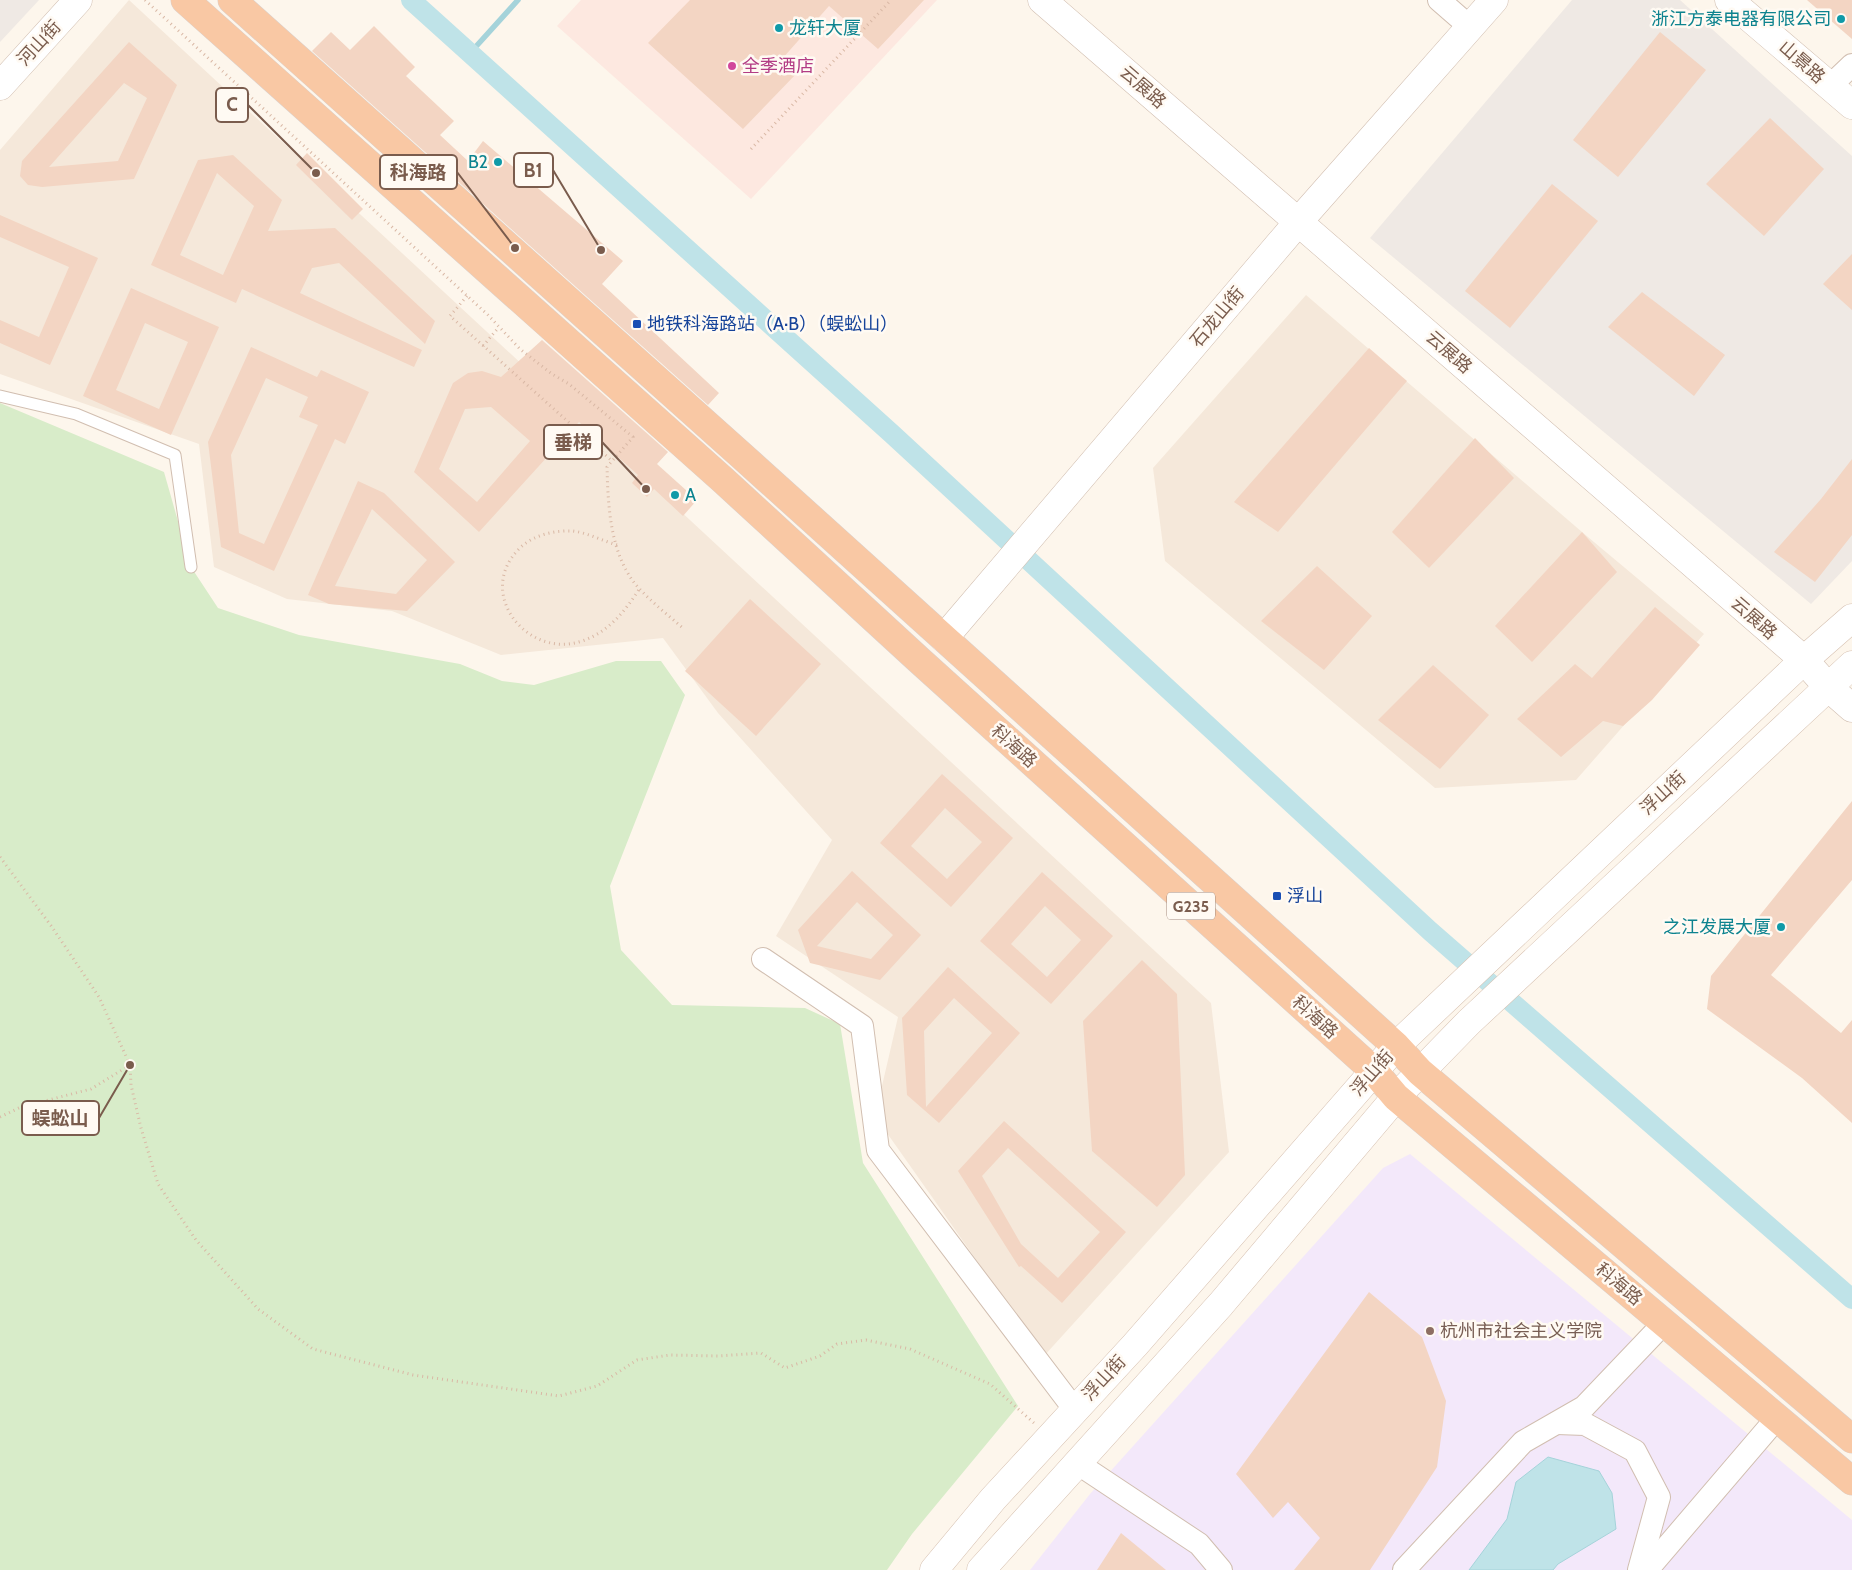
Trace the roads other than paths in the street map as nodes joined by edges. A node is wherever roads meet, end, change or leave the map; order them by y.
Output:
1 (78, 0) edge
2 (185, 0) edge
3 (232, 0) edge
4 (1042, 0) edge
5 (1440, 0) edge
6 (1494, 0) edge
7 (1729, 0) edge
8 (1470, 27) junction
9 (1852, 65) edge
10 (0, 86) edge
11 (1830, 86) junction
12 (1852, 105) edge
13 (1299, 221) junction
14 (0, 396) edge
15 (191, 567) dead end
16 (1852, 618) edge
17 (944, 638) junction
18 (1804, 660) junction
19 (1852, 665) edge
20 (1828, 687) junction
21 (1852, 708) edge
22 (763, 959) dead end
23 (1396, 1046) junction
24 (1374, 1071) junction
25 (1420, 1072) junction
26 (1396, 1097) junction
27 (1665, 1322) junction
28 (1075, 1410) junction
29 (1777, 1418) junction
30 (1557, 1423) junction
31 (1852, 1439) edge
32 (1077, 1463) junction
33 (1852, 1481) edge
34 (934, 1570) edge
35 (981, 1570) edge
36 (1221, 1570) edge
37 (1404, 1570) edge
38 (1639, 1570) edge
39 (1647, 1570) edge

1 - 10 main road, 河山街
2 - 24 highway, 科海路 / G235
3 - 17 highway, 科海路 / G235
4 - 13 main road, 云展路
5 - 8 street
6 - 8 main road, 石龙山街
7 - 11 main road, 山景路
8 - 13 main road, 石龙山街
9 - 11 street
11 - 12 main road, 山景路
13 - 17 main road, 石龙山街
13 - 18 main road, 云展路
14 - 15 lane
16 - 18 main road, 浮山街
17 - 23 highway, 科海路 / G235
18 - 20 main road, 云展路
18 - 23 main road, 浮山街
19 - 20 main road, 浮山街
20 - 21 main road, 云展路
20 - 25 main road, 浮山街
22 - 28 street
23 - 24 main road, 浮山街
23 - 25 highway, 科海路 / G235
24 - 26 highway, 科海路 / G235
24 - 28 main road, 浮山街
25 - 26 main road, 浮山街
25 - 31 highway, 科海路 / G235
26 - 27 highway, 科海路 / G235
26 - 32 main road, 浮山街
27 - 29 highway, 科海路 / G235
27 - 30 street
28 - 34 main road, 浮山街
29 - 33 highway, 科海路 / G235
29 - 39 street
30 - 37 street
30 - 38 street
32 - 35 main road, 浮山街
32 - 36 street

